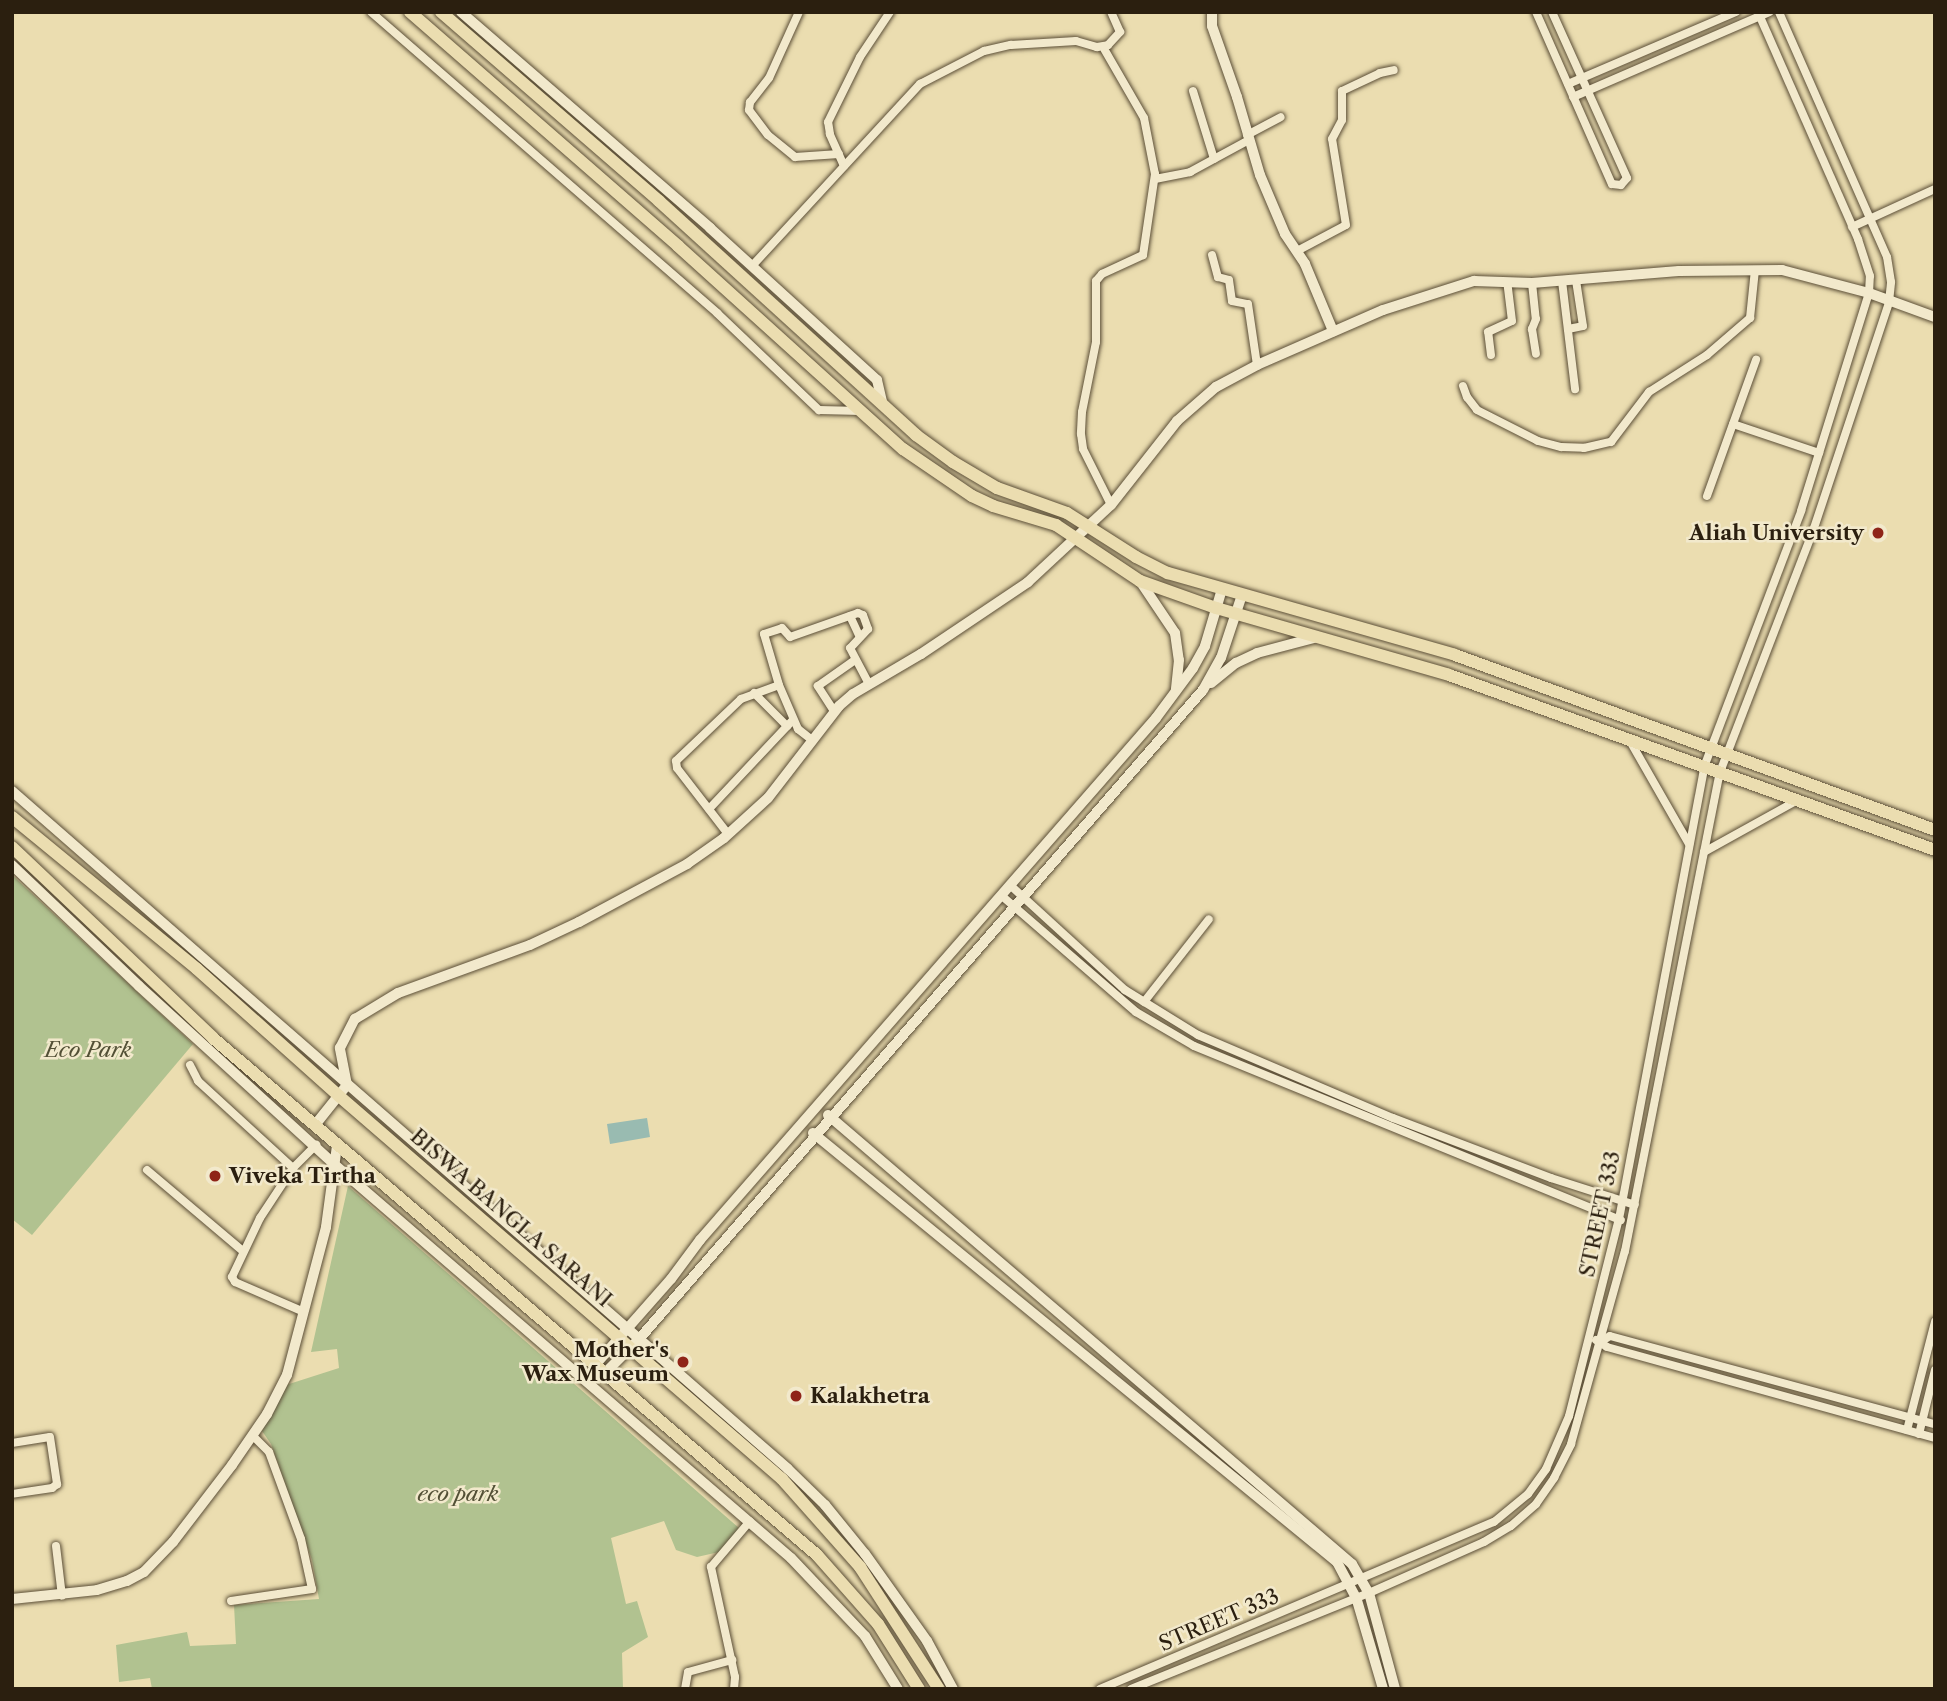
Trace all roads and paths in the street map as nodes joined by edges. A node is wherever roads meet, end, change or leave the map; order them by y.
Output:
1 (371, 12) edge
2 (410, 12) edge
3 (441, 12) edge
4 (461, 12) edge
5 (799, 12) edge
6 (890, 12) edge
7 (1111, 12) edge
8 (1212, 12) edge
9 (1536, 12) edge
10 (1552, 12) edge
11 (1736, 12) edge
12 (1769, 12) edge
13 (1779, 12) edge
14 (1758, 14) edge
15 (1103, 47) junction
16 (1394, 69) dead end
17 (1582, 78) junction
18 (1568, 84) junction
19 (1587, 90) junction
20 (1193, 91) dead end
21 (1573, 97) junction
22 (1281, 117) dead end
23 (1248, 137) junction
24 (839, 154) junction
25 (1214, 159) junction
26 (844, 166) junction
27 (1155, 179) junction
28 (1935, 190) edge
29 (1870, 219) junction
30 (1852, 227) junction
31 (1297, 251) junction
32 (1212, 255) dead end
33 (752, 266) junction
34 (1755, 270) junction
35 (1576, 280) junction
36 (1562, 281) junction
37 (1507, 282) junction
38 (1532, 283) junction
39 (1869, 293) junction
40 (1889, 302) junction
41 (1935, 317) edge
42 (1568, 329) junction
43 (1333, 331) junction
44 (1536, 354) dead end
45 (1491, 355) dead end
46 (1756, 360) dead end
47 (1257, 365) junction
48 (1463, 386) dead end
49 (1575, 388) dead end
50 (882, 402) junction
51 (861, 411) junction
52 (1733, 424) junction
53 (1819, 453) junction
54 (1707, 496) dead end
55 (1111, 505) junction
56 (1087, 526) junction
57 (1076, 537) junction
58 (1140, 581) junction
59 (1222, 589) junction
60 (1242, 595) junction
61 (1216, 608) junction
62 (1236, 613) junction
63 (1320, 636) junction
64 (855, 660) junction
65 (869, 684) junction
66 (779, 685) junction
67 (1176, 690) junction
68 (1203, 690) junction
69 (754, 693) junction
70 (834, 711) junction
71 (790, 723) junction
72 (1628, 738) junction
73 (812, 740) junction
74 (1710, 746) junction
75 (1726, 752) junction
76 (1704, 767) junction
77 (1720, 772) junction
78 (12, 791) edge
79 (1798, 800) junction
80 (709, 809) junction
81 (12, 817) edge
82 (1935, 830) edge
83 (729, 834) junction
84 (1689, 845) junction
85 (12, 847) edge
86 (1935, 850) edge
87 (1704, 852) junction
88 (12, 865) edge
89 (1011, 886) junction
90 (1002, 896) junction
91 (1024, 896) junction
92 (1015, 906) junction
93 (1209, 919) dead end
94 (1144, 1002) junction
95 (190, 1065) dead end
96 (343, 1090) junction
97 (818, 1108) junction
98 (831, 1118) junction
99 (315, 1125) junction
100 (803, 1125) junction
101 (816, 1135) junction
102 (316, 1145) junction
103 (337, 1146) junction
104 (334, 1164) junction
105 (293, 1168) junction
106 (147, 1170) dead end
107 (1622, 1200) junction
108 (1635, 1205) junction
109 (1619, 1219) junction
110 (1631, 1222) junction
111 (243, 1251) junction
112 (304, 1312) junction
113 (1935, 1322) edge
114 (624, 1332) junction
115 (1597, 1340) junction
116 (635, 1342) junction
117 (601, 1368) junction
118 (1935, 1370) edge
119 (1910, 1418) junction
120 (1922, 1421) junction
121 (1935, 1424) edge
122 (1907, 1430) junction
123 (1919, 1434) junction
124 (252, 1435) junction
125 (1935, 1438) edge
126 (12, 1443) edge
127 (12, 1494) edge
128 (750, 1521) junction
129 (56, 1546) dead end
130 (1363, 1579) junction
131 (1351, 1584) junction
132 (1369, 1593) junction
133 (62, 1596) junction
134 (1356, 1597) junction
135 (12, 1599) edge
136 (231, 1601) dead end
137 (732, 1660) junction
138 (685, 1689) edge
139 (734, 1689) edge
140 (898, 1689) edge
141 (919, 1689) edge
142 (939, 1689) edge
143 (953, 1689) edge
144 (1100, 1689) edge
145 (1131, 1689) edge
146 (1383, 1689) edge
147 (1395, 1689) edge

1 - 51 street
2 - 51 main road
3 - 50 main road
4 - 33 street
5 - 24 street
6 - 24 street
7 - 15 street
8 - 23 street
9 - 18 street
10 - 17 street
11 - 17 street
12 - 14 street
13 - 29 street, STREET 333
14 - 19 street
14 - 30 street
15 - 26 street
15 - 27 street
16 - 31 street
17 - 18 street
17 - 19 street
18 - 21 street
19 - 21 street
19 - 21 street
20 - 25 street
22 - 23 street
23 - 25 street
23 - 31 street
24 - 26 street
25 - 27 street
26 - 33 street
27 - 55 street
28 - 29 street
29 - 30 street
29 - 40 street, STREET 333
30 - 39 street
31 - 43 street
32 - 47 street
33 - 50 street
34 - 35 street
34 - 39 street
34 - 48 street
35 - 36 street
35 - 42 street
36 - 38 street
36 - 42 street
37 - 38 street
37 - 43 street
37 - 45 street
38 - 44 street
39 - 40 street
39 - 53 street, STREET 333
40 - 41 street
40 - 75 street, STREET 333
42 - 49 street
43 - 47 street
46 - 52 street
47 - 55 street
50 - 56 main road
51 - 57 main road
52 - 53 street
52 - 54 street
53 - 74 street, STREET 333
55 - 56 street
56 - 57 street
56 - 59 main road
57 - 58 main road
57 - 65 street
58 - 61 main road
58 - 67 street
59 - 60 main road
59 - 61 street
60 - 62 street
60 - 74 main road
61 - 62 main road
61 - 67 street
62 - 63 main road
62 - 68 street
63 - 68 street
63 - 72 main road
64 - 65 street
64 - 66 street
64 - 70 street
65 - 70 street
66 - 69 street
66 - 71 street
67 - 89 street
68 - 91 street
69 - 71 street
69 - 80 street
70 - 73 street
71 - 73 street
71 - 80 street
72 - 76 main road
72 - 84 street
73 - 83 street
74 - 75 main road
74 - 76 street, STREET 333
75 - 77 street, STREET 333
75 - 82 main road
76 - 77 main road
76 - 84 street, STREET 333
77 - 79 main road
77 - 87 street, STREET 333
78 - 96 street
79 - 86 main road
79 - 87 street
80 - 83 street
81 - 96 main road, BISWA BANGLA SARANI
83 - 96 street
84 - 107 street, STREET 333
85 - 99 main road
87 - 108 street, STREET 333
88 - 102 street
89 - 90 street
89 - 91 street
90 - 92 street
90 - 97 street
91 - 92 street
91 - 94 street
92 - 98 street
92 - 109 street
93 - 94 street
94 - 107 street
95 - 105 street
96 - 99 street
96 - 114 main road, BISWA BANGLA SARANI
97 - 98 street
97 - 100 street
98 - 101 street
98 - 130 street
99 - 103 main road
100 - 101 street
100 - 114 street
101 - 116 street
101 - 131 street
102 - 104 street
102 - 105 street
103 - 104 street
103 - 117 main road
104 - 112 street
104 - 128 street
105 - 111 street
106 - 111 street
107 - 108 street
107 - 109 street, STREET 333
108 - 110 street, STREET 333
109 - 110 street
109 - 115 street, STREET 333
110 - 115 street, STREET 333
111 - 112 street
112 - 124 street
113 - 119 street
114 - 116 main road, BISWA BANGLA SARANI
114 - 117 street
115 - 119 street
115 - 122 street
115 - 130 street, STREET 333
115 - 132 street
116 - 117 street
116 - 142 main road, BISWA BANGLA SARANI
116 - 143 street
117 - 141 main road
118 - 120 street
119 - 120 street
119 - 122 street
120 - 121 street
120 - 123 street
122 - 123 street
123 - 125 street
124 - 133 street
124 - 136 street
126 - 127 street
128 - 137 street
128 - 140 street
129 - 133 street
130 - 131 street, STREET 333
130 - 132 street
131 - 134 street
131 - 144 street, STREET 333
132 - 134 street, STREET 333
132 - 147 street
133 - 135 street
134 - 145 street, STREET 333
134 - 146 street
137 - 138 street
137 - 139 street

